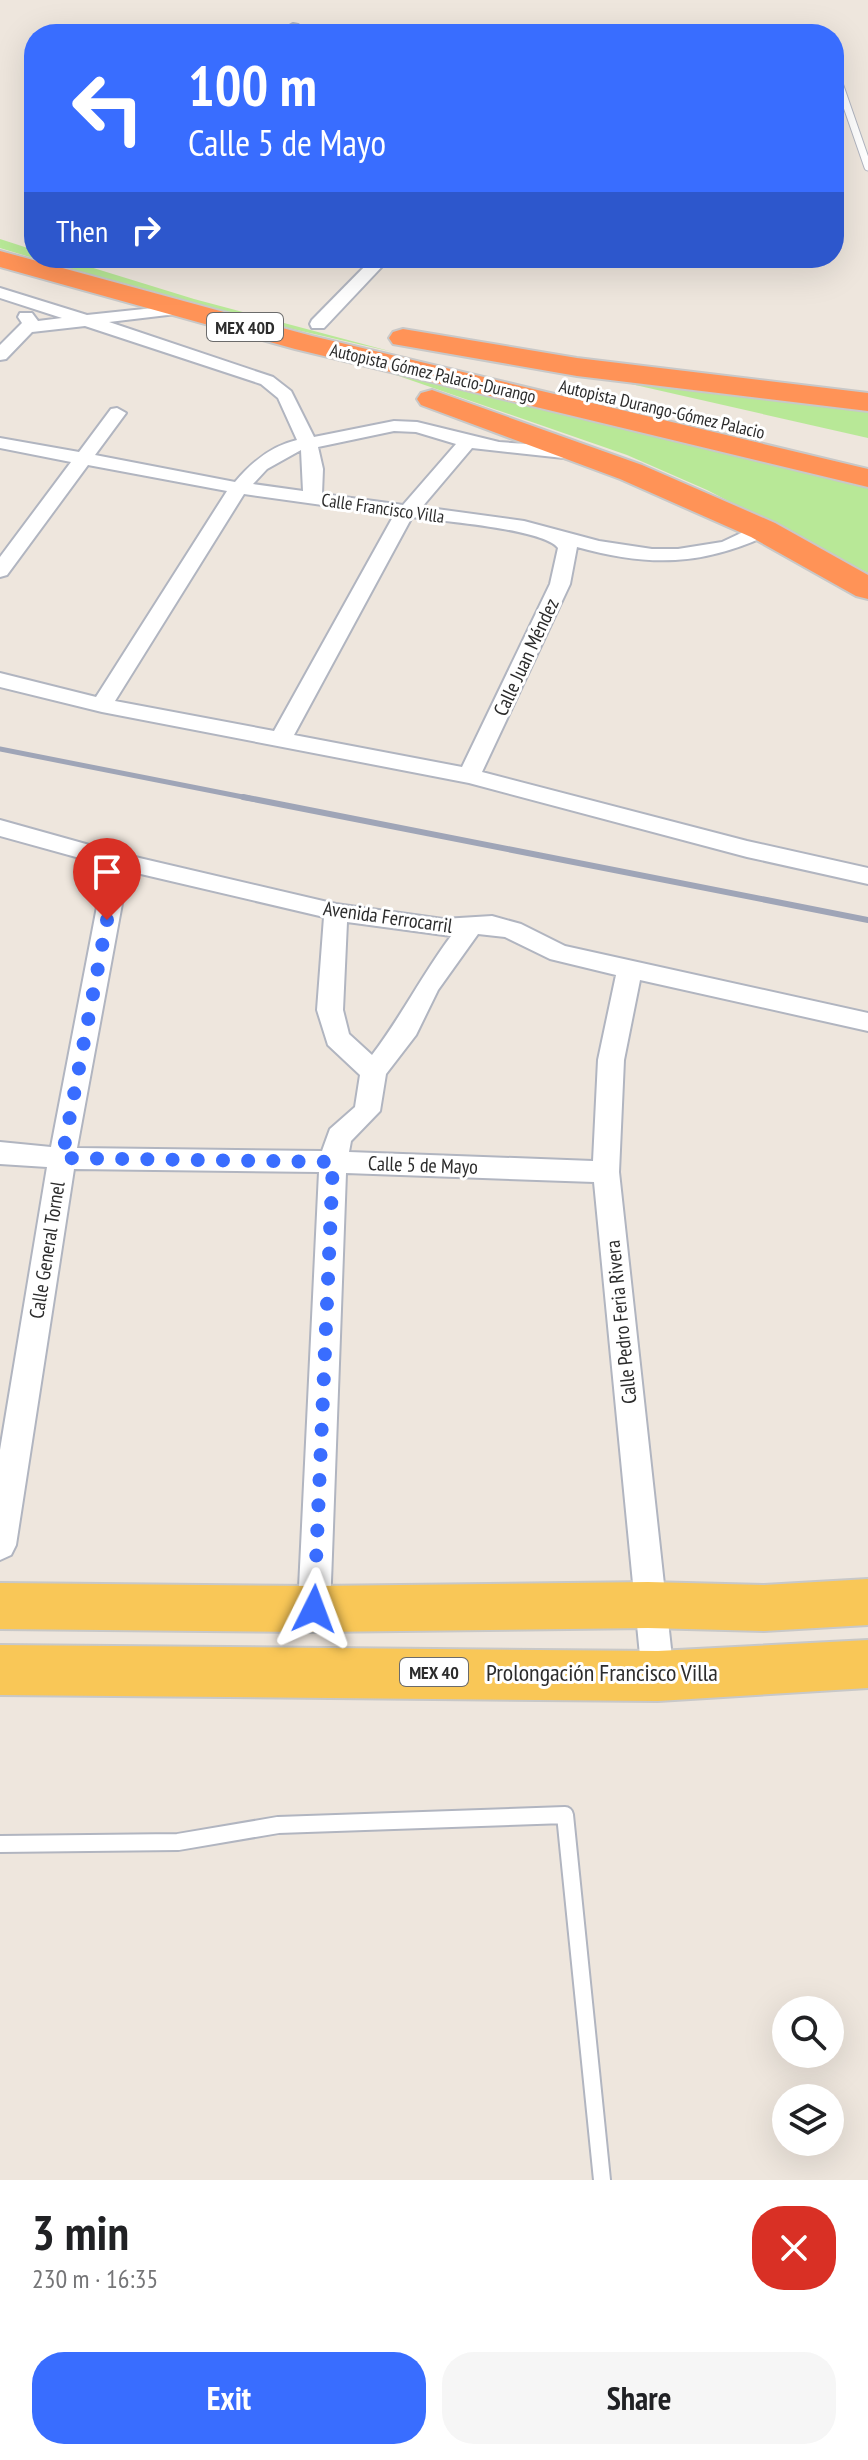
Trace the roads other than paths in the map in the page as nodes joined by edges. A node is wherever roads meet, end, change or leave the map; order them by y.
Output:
1 (844, 98) edge
2 (868, 167) edge
3 (0, 259) edge
4 (24, 266) edge
5 (32, 268) edge
6 (121, 268) edge
7 (372, 268) edge
8 (0, 293) edge
9 (0, 307) edge
10 (176, 309) junction
11 (88, 323) junction
12 (318, 324) junction
13 (29, 325) junction
14 (260, 331) junction
15 (363, 336) junction
16 (0, 355) edge
17 (868, 402) edge
18 (117, 413) dead end
19 (309, 441) junction
20 (467, 442) junction
21 (0, 443) edge
22 (585, 454) junction
23 (84, 458) junction
24 (868, 458) edge
25 (868, 478) edge
26 (239, 488) junction
27 (312, 499) junction
28 (405, 513) junction
29 (763, 530) junction
30 (559, 536) junction
31 (0, 571) edge
32 (868, 589) edge
33 (0, 680) edge
34 (102, 705) junction
35 (281, 738) junction
36 (469, 776) junction
37 (0, 828) edge
38 (118, 861) junction
39 (868, 876) edge
40 (336, 912) junction
41 (470, 927) junction
42 (630, 969) junction
43 (868, 1022) edge
44 (373, 1072) junction
45 (0, 1153) edge
46 (62, 1158) junction
47 (333, 1162) junction
48 (606, 1172) junction
49 (0, 1545) edge
50 (868, 1602) edge
51 (648, 1605) junction
52 (0, 1606) edge
53 (314, 1609) junction
54 (868, 1664) edge
55 (0, 1670) edge
56 (658, 1676) junction
57 (0, 1844) edge
58 (602, 2180) edge

1 - 2 lane
3 - 4 highway, Autopista Gómez Palacio-Durango / MEX 40D
5 - 10 highway, Autopista Gómez Palacio-Durango / MEX 40D
6 - 12 highway, Autopista Durango-Gómez Palacio / MEX 40D
7 - 12 street
8 - 11 street
9 - 13 street
10 - 11 street
10 - 14 highway, Autopista Gómez Palacio-Durango / MEX 40D
11 - 13 street
11 - 19 street
12 - 15 highway, Autopista Durango-Gómez Palacio / MEX 40D
13 - 16 street
14 - 22 highway
14 - 25 highway, Autopista Gómez Palacio-Durango / MEX 40D
15 - 17 highway
15 - 24 highway, Autopista Durango-Gómez Palacio / MEX 40D
18 - 23 street
19 - 20 street
19 - 26 street
19 - 27 street
20 - 22 street
20 - 28 street
21 - 23 street, Calle Francisco Villa
22 - 29 highway
23 - 26 street, Calle Francisco Villa
23 - 31 street
26 - 27 street, Calle Francisco Villa
26 - 34 street
27 - 28 street, Calle Francisco Villa
28 - 30 street, Calle Francisco Villa
28 - 35 street
29 - 30 street, Calle Francisco Villa
29 - 32 highway
30 - 36 street, Calle Juan Méndez
33 - 34 street
34 - 35 street
35 - 36 street
36 - 39 street
37 - 38 street, Avenida Ferrocarril
38 - 40 street, Avenida Ferrocarril
38 - 46 street, Calle General Tornel
40 - 41 street, Avenida Ferrocarril
40 - 44 street
41 - 42 street, Avenida Ferrocarril
41 - 44 street
42 - 43 street, Avenida Ferrocarril
42 - 48 street, Calle Pedro Feria Rivera
44 - 47 street
45 - 46 street, Calle 5 de Mayo
46 - 47 street, Calle 5 de Mayo
46 - 49 street, Calle General Tornel
47 - 48 street, Calle 5 de Mayo
47 - 53 street
48 - 51 street, Calle Pedro Feria Rivera
50 - 51 main road
51 - 53 main road
51 - 56 street, Calle Pedro Feria Rivera
52 - 53 main road
54 - 56 main road, Prolongación Francisco Villa / MEX 40
55 - 56 main road, Prolongación Francisco Villa / MEX 40
57 - 58 lane

